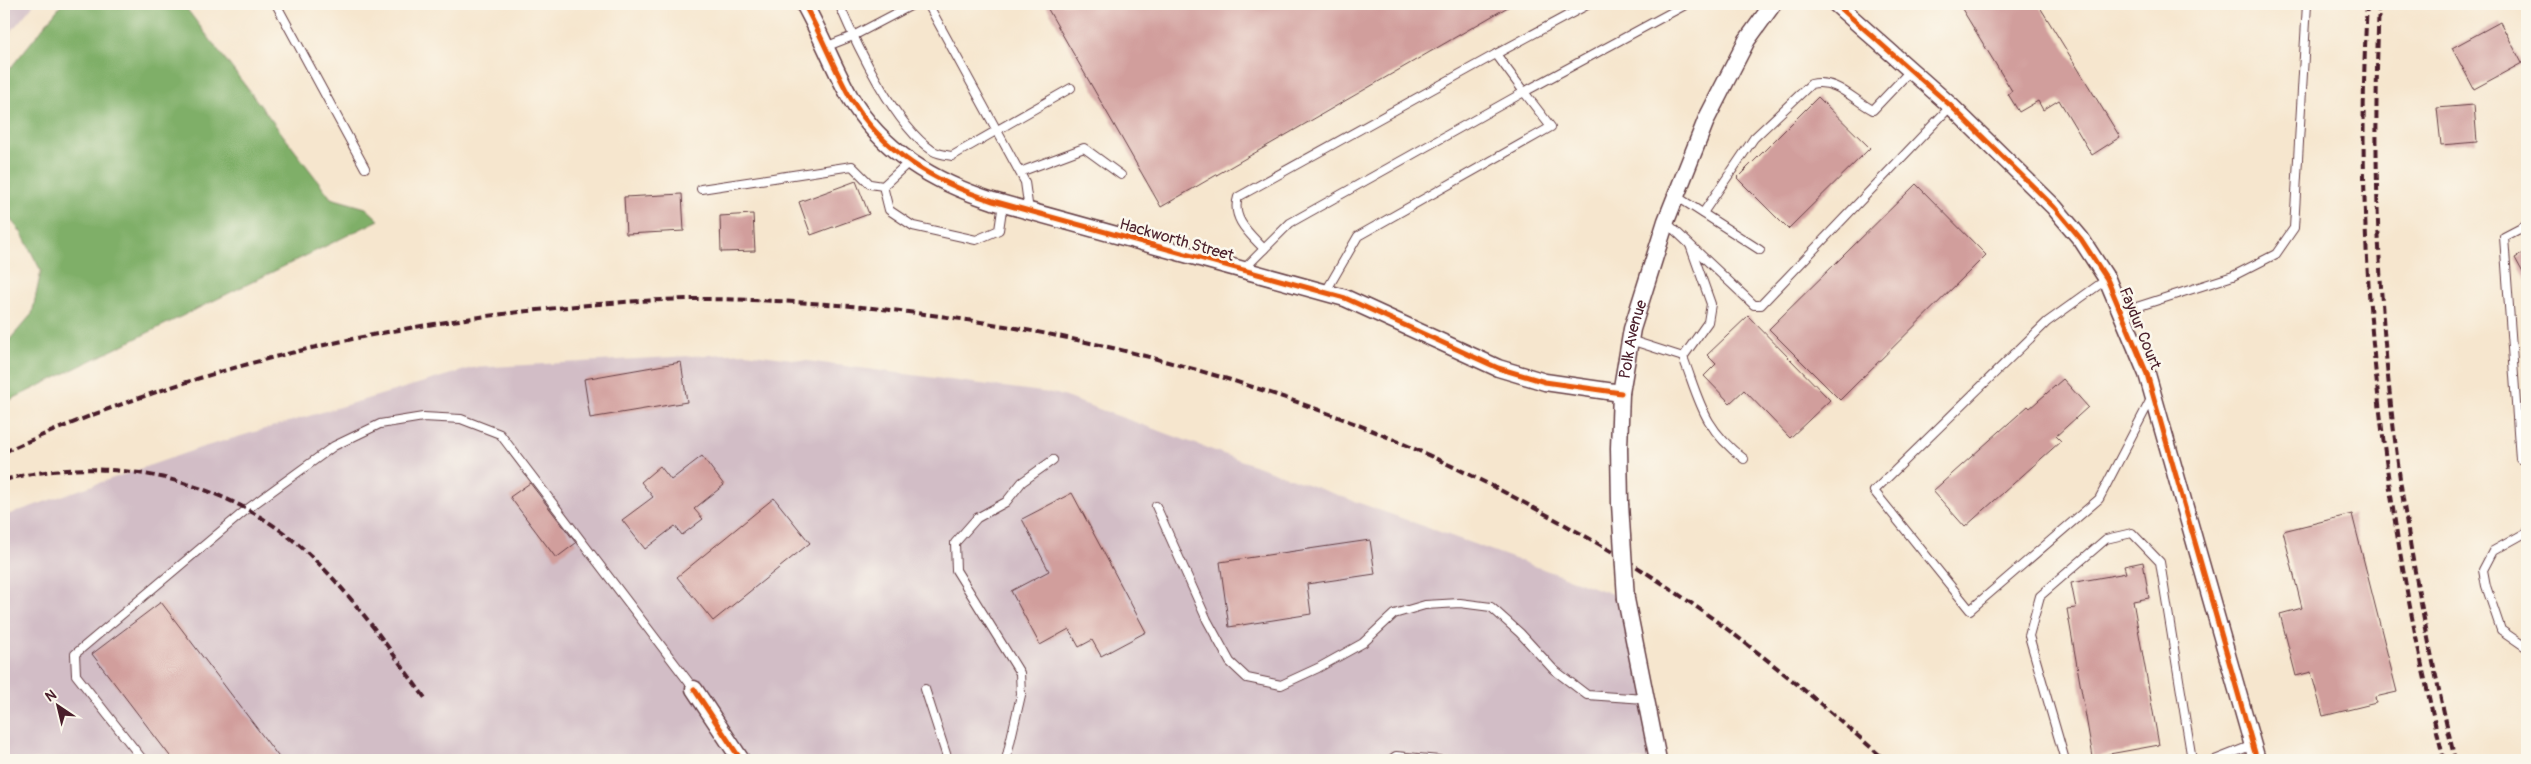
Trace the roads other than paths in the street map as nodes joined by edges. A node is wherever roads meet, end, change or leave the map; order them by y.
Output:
1 (276, 4) edge
2 (804, 4) edge
3 (839, 4) edge
4 (914, 4) edge
5 (928, 4) edge
6 (1589, 4) edge
7 (1686, 4) edge
8 (1773, 4) edge
9 (1836, 4) edge
10 (2307, 4) edge
11 (853, 36) junction
12 (825, 47) junction
13 (1496, 54) junction
14 (1912, 69) junction
15 (1072, 88) dead end
16 (1524, 92) junction
17 (1951, 106) junction
18 (997, 130) junction
19 (909, 162) junction
20 (365, 168) dead end
21 (1020, 172) junction
22 (1121, 175) dead end
23 (884, 186) junction
24 (701, 188) dead end
25 (1676, 196) junction
26 (1003, 203) junction
27 (1029, 211) junction
28 (1703, 213) junction
29 (1666, 221) junction
30 (2527, 225) edge
31 (1690, 243) junction
32 (1264, 249) junction
33 (1760, 250) dead end
34 (1243, 270) junction
35 (2107, 279) junction
36 (1325, 293) junction
37 (2121, 312) junction
38 (1630, 340) junction
39 (1683, 356) junction
40 (1621, 393) junction
41 (2153, 395) junction
42 (1744, 459) dead end
43 (2520, 459) dead end
44 (1053, 460) dead end
45 (1156, 506) dead end
46 (2527, 532) edge
47 (2527, 648) edge
48 (694, 689) joint
49 (925, 689) dead end
50 (1645, 699) junction
51 (2255, 752) edge
52 (142, 760) edge
53 (741, 760) edge
54 (948, 760) edge
55 (1006, 760) edge
56 (1390, 760) edge
57 (1439, 760) edge
58 (1658, 760) edge
59 (2066, 760) edge
60 (2192, 760) edge
61 (2215, 760) edge

1 - 20 lane
2 - 12 street, Hackworth Street
3 - 11 lane
4 - 11 lane
5 - 18 lane
6 - 13 lane
7 - 16 lane
8 - 25 street, Polk Avenue
9 - 14 street, Faydur Court
10 - 37 lane
11 - 12 lane
11 - 18 lane
12 - 19 street, Hackworth Street
13 - 16 lane
13 - 32 lane
14 - 17 street, Faydur Court
14 - 28 lane
15 - 18 lane
16 - 32 lane
16 - 36 lane
17 - 31 lane
17 - 35 street, Faydur Court
18 - 21 lane
19 - 23 lane
19 - 26 street, Hackworth Street
21 - 22 lane
21 - 27 lane
23 - 24 lane
23 - 26 lane
25 - 28 lane
25 - 29 street, Polk Avenue
26 - 27 street, Hackworth Street
27 - 34 street, Hackworth Street
28 - 33 lane
29 - 31 lane
29 - 38 street, Polk Avenue
30 - 43 lane
31 - 39 lane
32 - 34 lane
34 - 36 street, Hackworth Street
35 - 37 street, Faydur Court
35 - 41 lane
36 - 40 street, Hackworth Street
37 - 41 street, Faydur Court
38 - 39 lane
38 - 40 street, Polk Avenue
39 - 42 lane
40 - 50 street, Polk Avenue, bridge
41 - 51 street, Faydur Court
44 - 55 lane
45 - 50 lane
46 - 47 lane
48 - 52 lane
48 - 53 street
49 - 54 lane
50 - 58 street, Polk Avenue
51 - 61 lane
56 - 57 lane
59 - 60 lane

